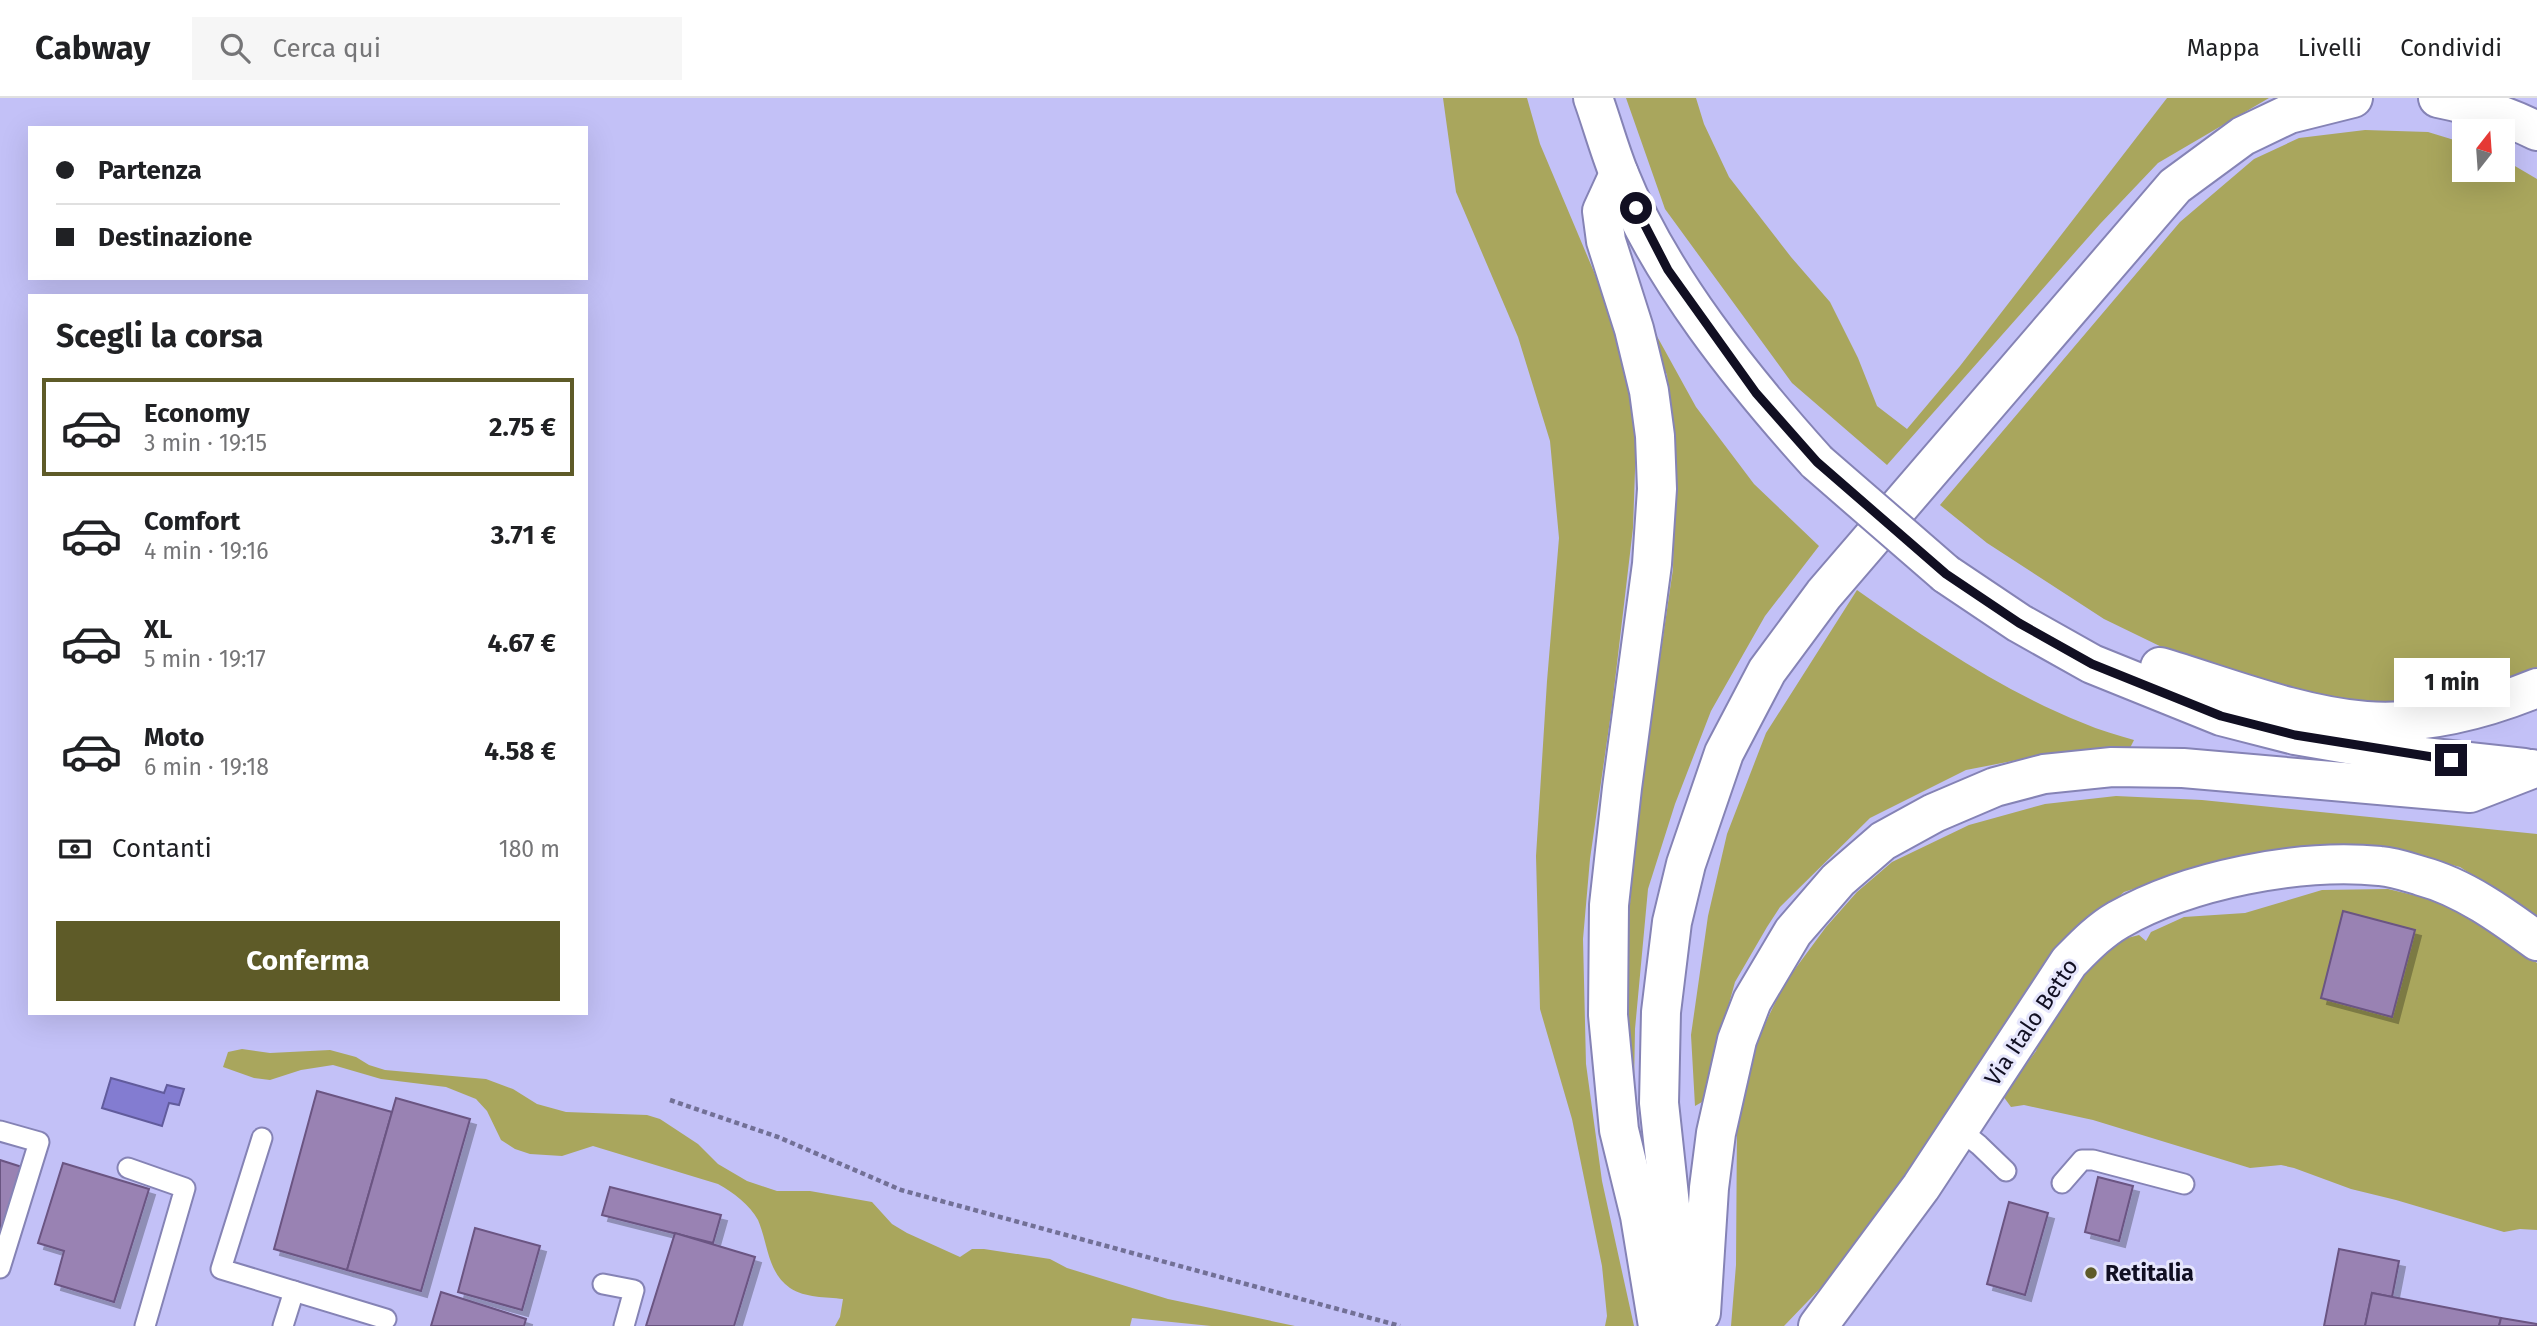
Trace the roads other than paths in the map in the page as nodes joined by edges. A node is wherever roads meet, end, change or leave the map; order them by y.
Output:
1 (1593, 98) edge
2 (2353, 98) edge
3 (2438, 98) edge
4 (2537, 131) edge
5 (1619, 174) junction
6 (2092, 664) junction
7 (2537, 688) edge
8 (2535, 769) edge
9 (2537, 941) edge
10 (1959, 1129) junction
11 (0, 1131) edge
12 (262, 1138) dead end
13 (128, 1168) dead end
14 (2006, 1171) dead end
15 (2062, 1183) dead end
16 (2184, 1184) dead end
17 (0, 1268) edge
18 (603, 1284) dead end
19 (294, 1291) junction
20 (386, 1319) dead end
21 (145, 1326) edge
22 (283, 1326) edge
23 (624, 1326) edge
24 (1658, 1326) edge
25 (1688, 1326) edge
26 (1700, 1326) edge
27 (1818, 1326) edge

1 - 5 main road
2 - 25 main road
3 - 4 main road
5 - 6 main road, bridge
5 - 24 main road
6 - 7 main road
6 - 8 main road
8 - 26 main road
9 - 10 main road, Via Italo Betto
10 - 14 lane
10 - 27 main road, Via Italo Betto
11 - 17 lane
12 - 19 lane
13 - 21 lane
15 - 16 lane
18 - 23 lane
19 - 20 lane
19 - 22 lane

